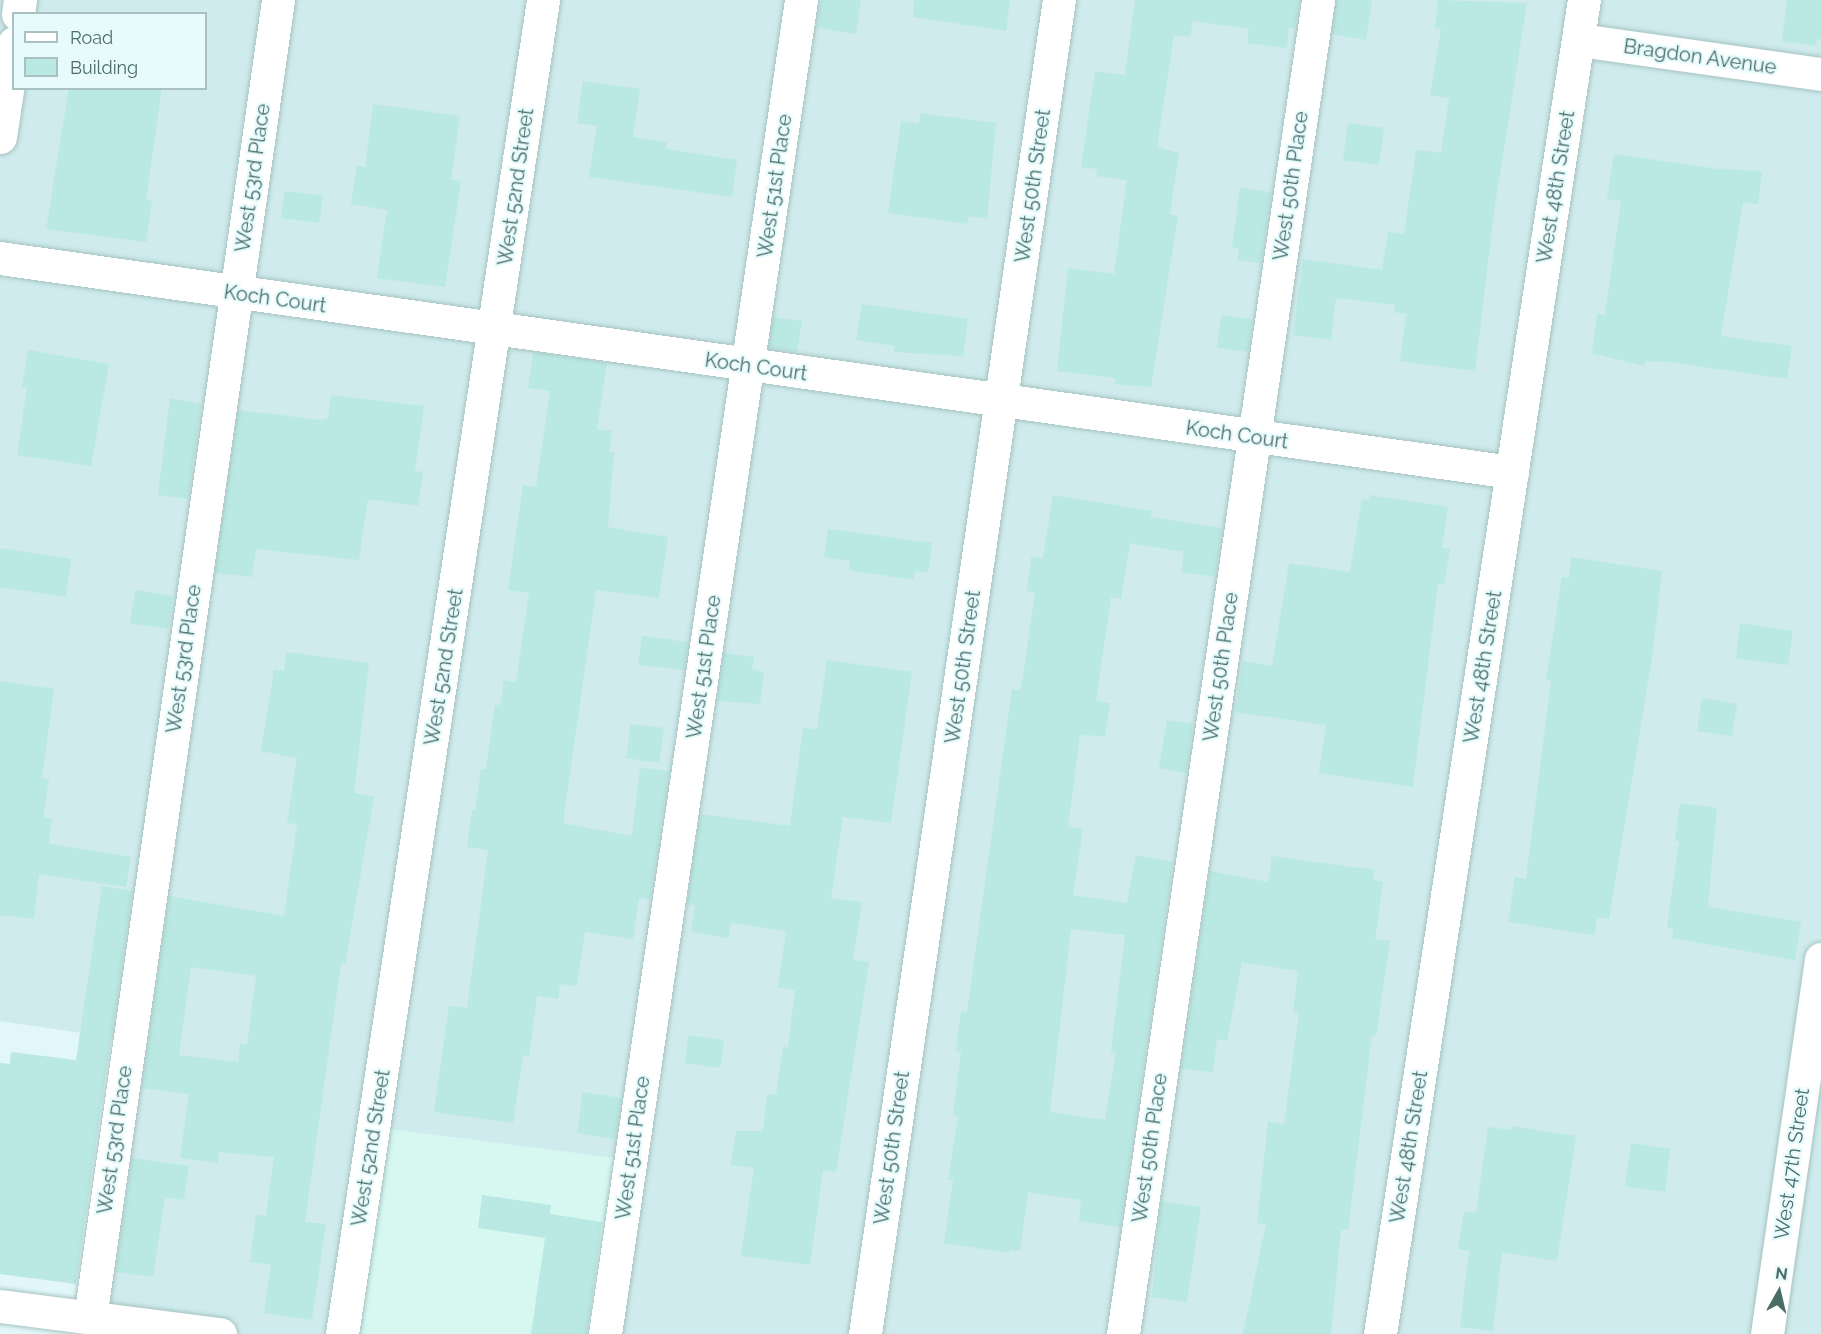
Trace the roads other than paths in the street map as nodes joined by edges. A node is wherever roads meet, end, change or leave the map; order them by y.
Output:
1 (278, 0) edge
2 (543, 0) edge
3 (801, 0) edge
4 (1059, 0) edge
5 (1318, 0) edge
6 (1584, 0) edge
7 (1579, 39) junction
8 (12, 56) edge
9 (1821, 74) edge
10 (0, 137) edge
11 (0, 258) edge
12 (236, 294) junction
13 (495, 330) junction
14 (749, 366) junction
15 (1002, 402) junction
16 (1255, 437) junction
17 (1512, 472) junction
18 (1821, 959) edge
19 (0, 1306) edge
20 (90, 1318) junction
21 (220, 1334) edge
22 (342, 1334) edge
23 (605, 1334) edge
24 (865, 1334) edge
25 (1123, 1334) edge
26 (1380, 1334) edge
27 (1767, 1334) edge

1 - 12 street, West 53rd Place
2 - 13 street, West 52nd Street
3 - 14 street, West 51st Place
4 - 15 street, West 50th Street
5 - 16 street, West 50th Place
6 - 7 street, West 48th Street
7 - 9 street, Bragdon Avenue
7 - 17 street, West 48th Street
8 - 10 street
11 - 12 street, Koch Court
12 - 13 street, Koch Court
12 - 20 street, West 53rd Place
13 - 14 street, Koch Court
13 - 22 street, West 52nd Street
14 - 15 street, Koch Court
14 - 23 street, West 51st Place
15 - 16 street, Koch Court
15 - 24 street, West 50th Street
16 - 17 street, Koch Court
16 - 25 street, West 50th Place
17 - 26 street, West 48th Street
18 - 27 street, West 47th Street
19 - 20 street
20 - 21 street

